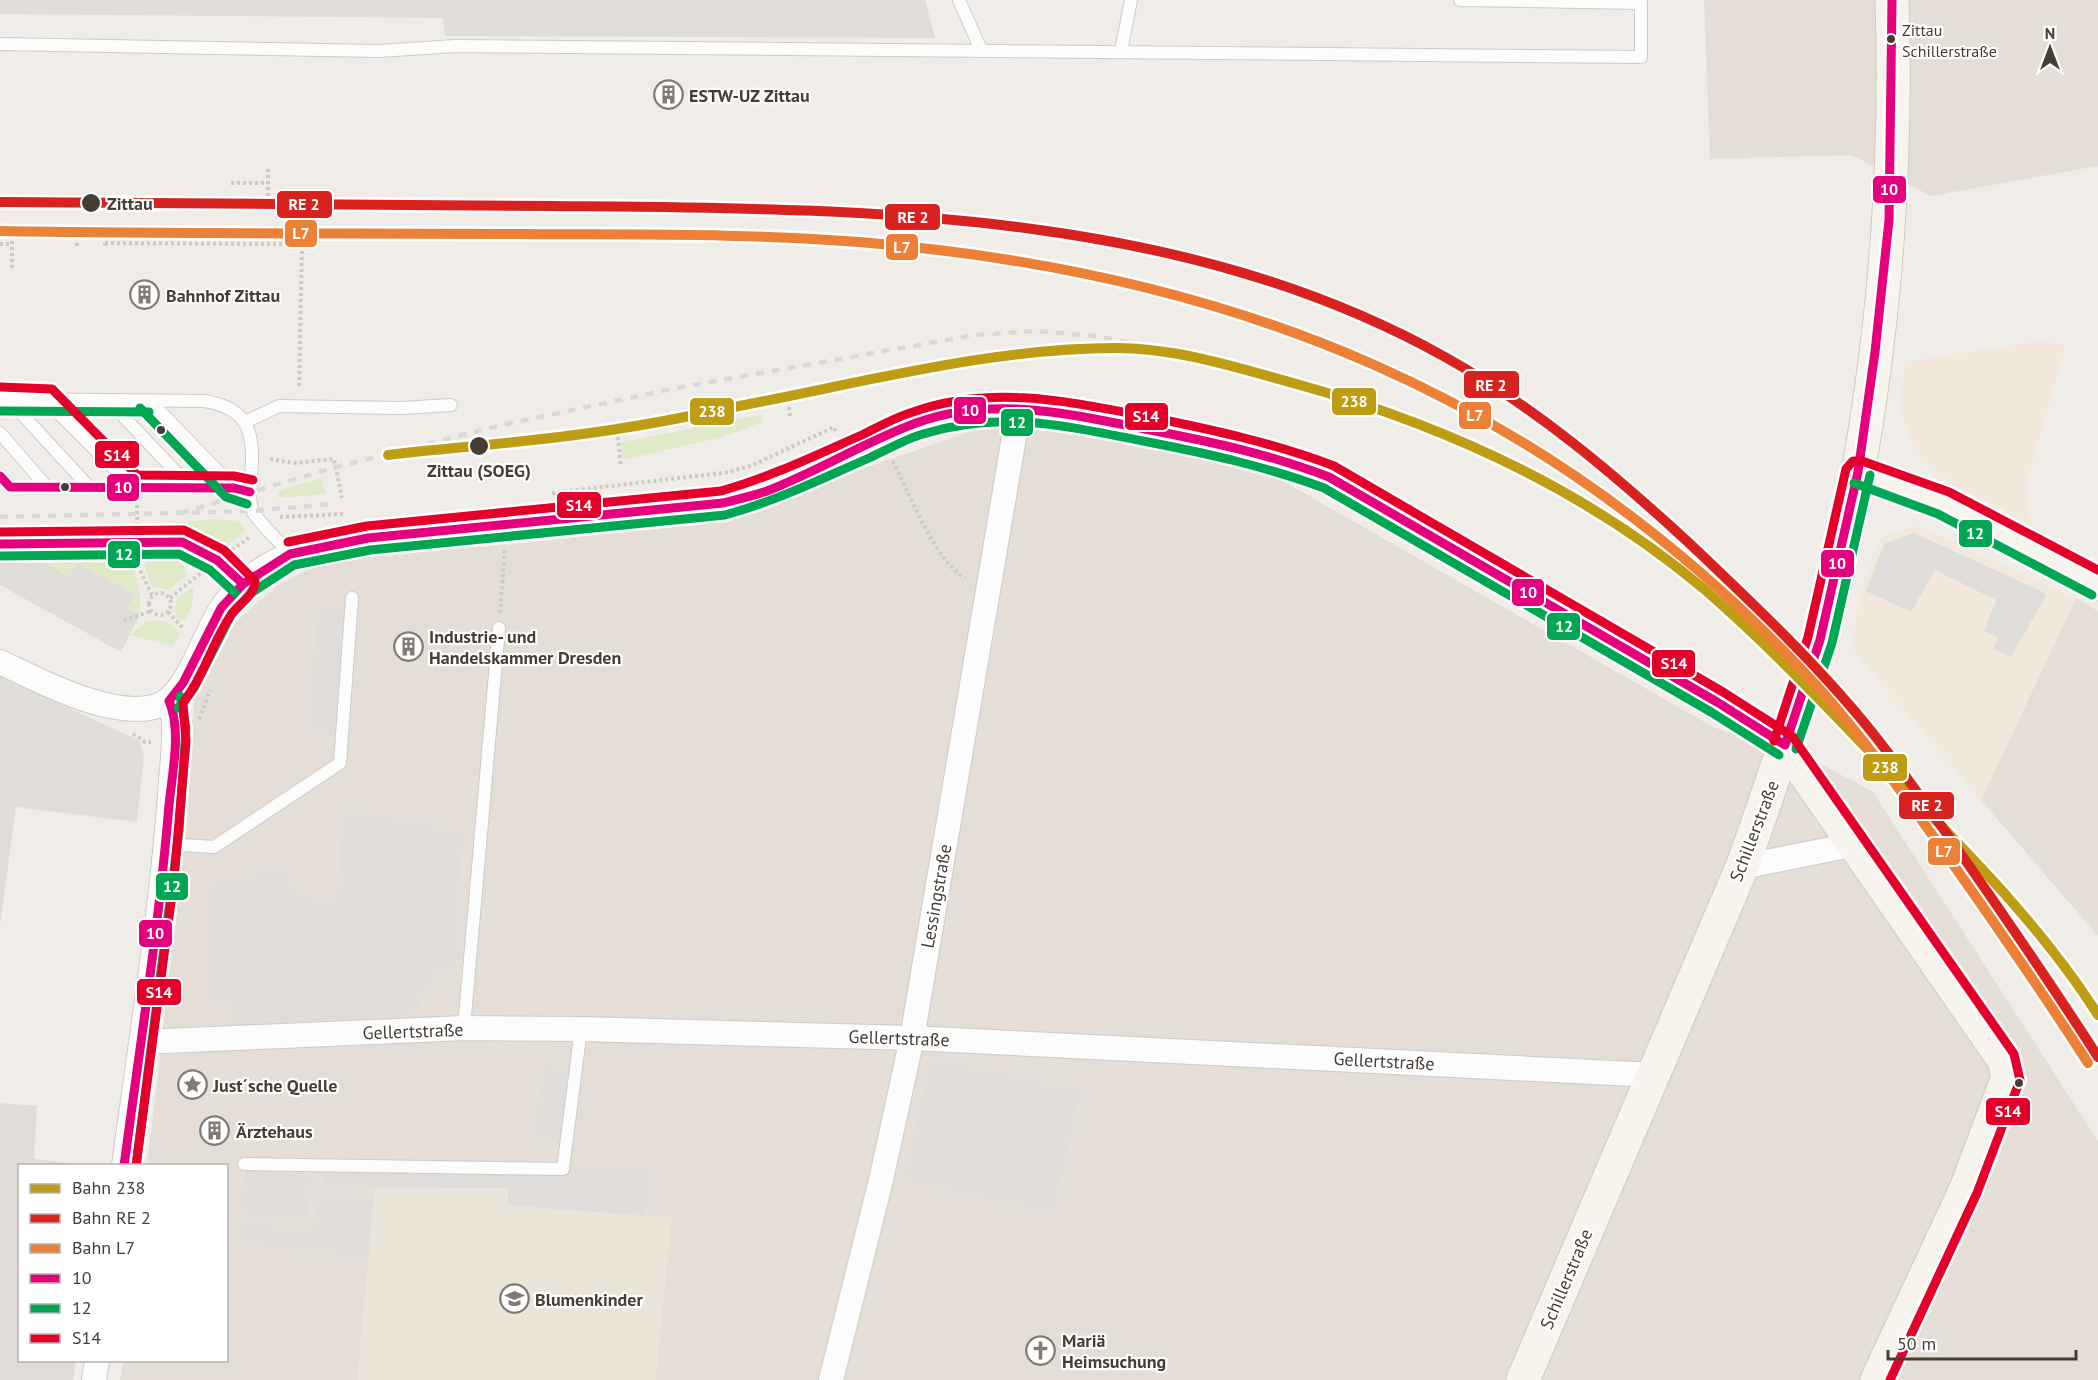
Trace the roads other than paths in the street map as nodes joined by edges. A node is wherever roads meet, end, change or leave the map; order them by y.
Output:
1 (959, 0) edge
2 (1131, 0) edge
3 (1460, 0) edge
4 (1892, 0) edge
5 (0, 45) edge
6 (981, 50) junction
7 (1121, 51) junction
8 (4, 399) edge
9 (45, 399) junction
10 (108, 400) junction
11 (148, 400) junction
12 (451, 405) dead end
13 (1019, 408) junction
14 (245, 422) junction
15 (0, 433) edge
16 (1858, 472) junction
17 (0, 476) edge
18 (47, 487) junction
19 (88, 487) junction
20 (132, 487) junction
21 (190, 487) junction
22 (234, 488) junction
23 (250, 492) junction
24 (0, 544) edge
25 (290, 554) junction
26 (243, 584) junction
27 (2098, 584) edge
28 (352, 598) dead end
29 (499, 628) road end
30 (0, 662) edge
31 (169, 701) junction
32 (1785, 745) junction
33 (167, 844) junction
34 (1856, 844) junction
35 (1742, 867) junction
36 (464, 1028) junction
37 (581, 1029) junction
38 (912, 1038) junction
39 (143, 1042) junction
40 (1654, 1075) junction
41 (124, 1164) edge
42 (244, 1164) dead end
43 (96, 1362) edge
44 (94, 1380) edge
45 (831, 1380) edge
46 (1523, 1380) edge
47 (1877, 1380) edge

1 - 6 lane
2 - 7 lane
3 - 7 lane
4 - 16 main road, Schillerstraße
5 - 6 lane
6 - 7 lane
8 - 9 lane
8 - 19 lane
9 - 10 lane
9 - 20 lane
10 - 11 lane
10 - 21 lane
11 - 14 lane
11 - 22 lane
12 - 14 lane
13 - 25 street
13 - 32 street
13 - 38 street, Lessingstraße
14 - 23 lane
15 - 18 lane
16 - 27 main road
16 - 32 main road, Schillerstraße
17 - 18 lane
18 - 19 lane
19 - 20 lane
20 - 21 lane
21 - 22 lane
22 - 23 lane
23 - 25 lane
24 - 26 lane
25 - 26 street
26 - 31 street
28 - 33 lane
29 - 36 lane
30 - 31 street
31 - 33 street
32 - 34 main road
32 - 35 main road, Schillerstraße
33 - 39 street
34 - 35 street
34 - 47 main road
35 - 40 main road, Schillerstraße
36 - 37 street, Gellertstraße
36 - 39 street, Gellertstraße
37 - 38 street, Gellertstraße
37 - 42 lane
38 - 40 street, Gellertstraße
38 - 45 street, Lessingstraße
39 - 41 street
40 - 46 main road, Schillerstraße
43 - 44 street

